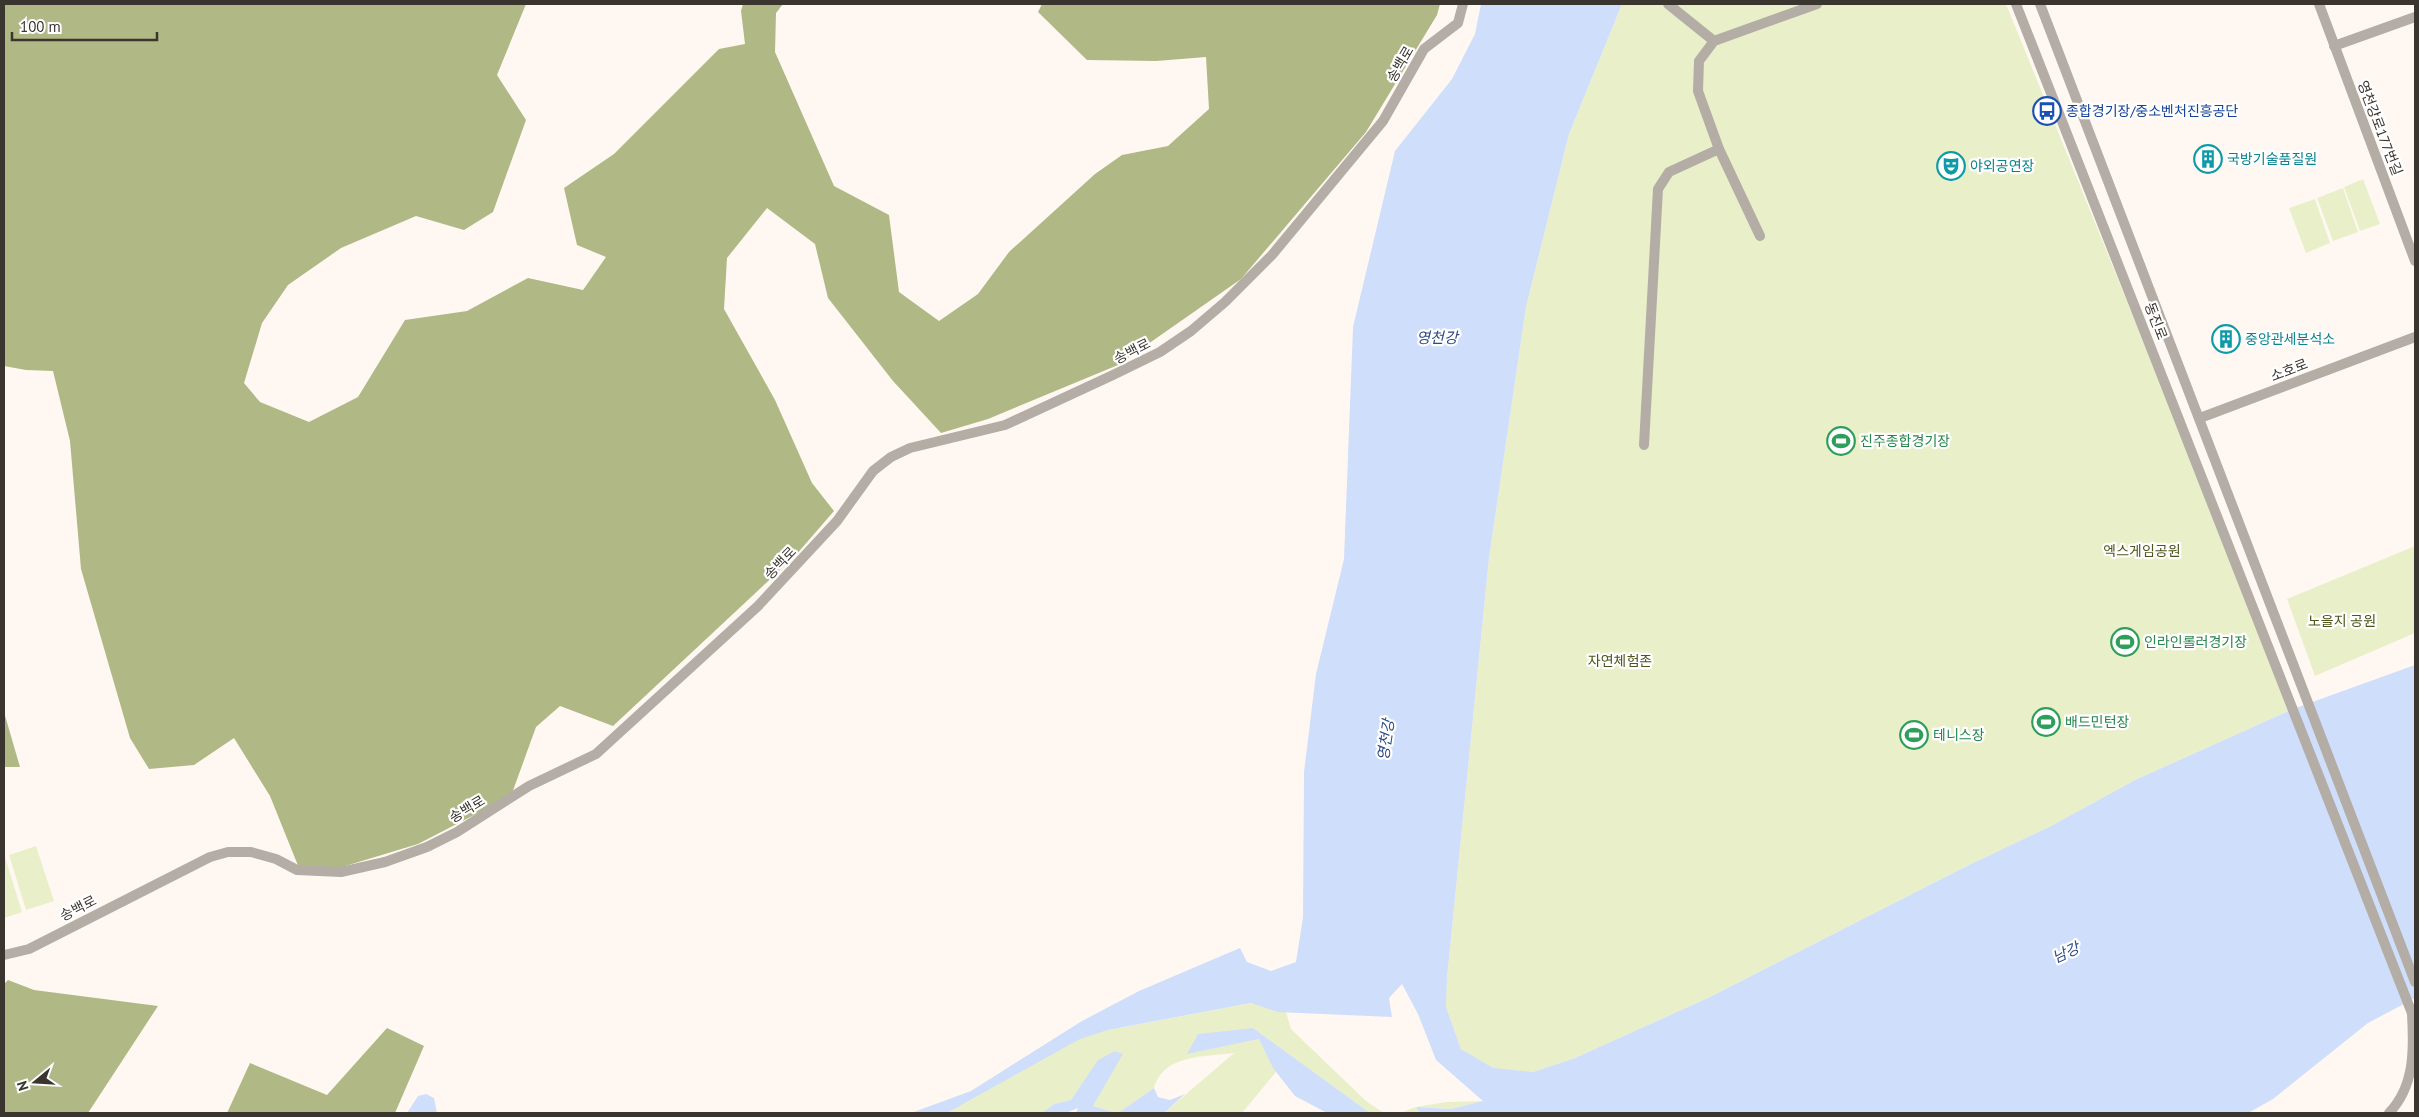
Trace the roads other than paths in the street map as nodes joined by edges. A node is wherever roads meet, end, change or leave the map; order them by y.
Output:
1 (1463, 4) edge
2 (1668, 4) edge
3 (1817, 4) edge
4 (2016, 4) edge
5 (2040, 4) edge
6 (2319, 4) edge
7 (2415, 17) edge
8 (1714, 41) junction
9 (2334, 46) junction
10 (1719, 149) junction
11 (1760, 236) dead end
12 (2415, 261) edge
13 (2415, 336) edge
14 (2200, 418) junction
15 (1644, 445) dead end
16 (4, 955) edge
17 (2415, 982) edge
18 (2414, 1017) edge
19 (2389, 1113) edge

1 - 16 street, 송백로
2 - 8 street
3 - 8 street
4 - 18 street, 동진로
5 - 14 street, 동진로
6 - 9 street, 영천강로177번길
7 - 9 street
8 - 10 street
9 - 12 street, 영천강로177번길
10 - 11 street
10 - 15 street
13 - 14 street, 소호로
14 - 17 street, 동진로
18 - 19 street, 동진로

